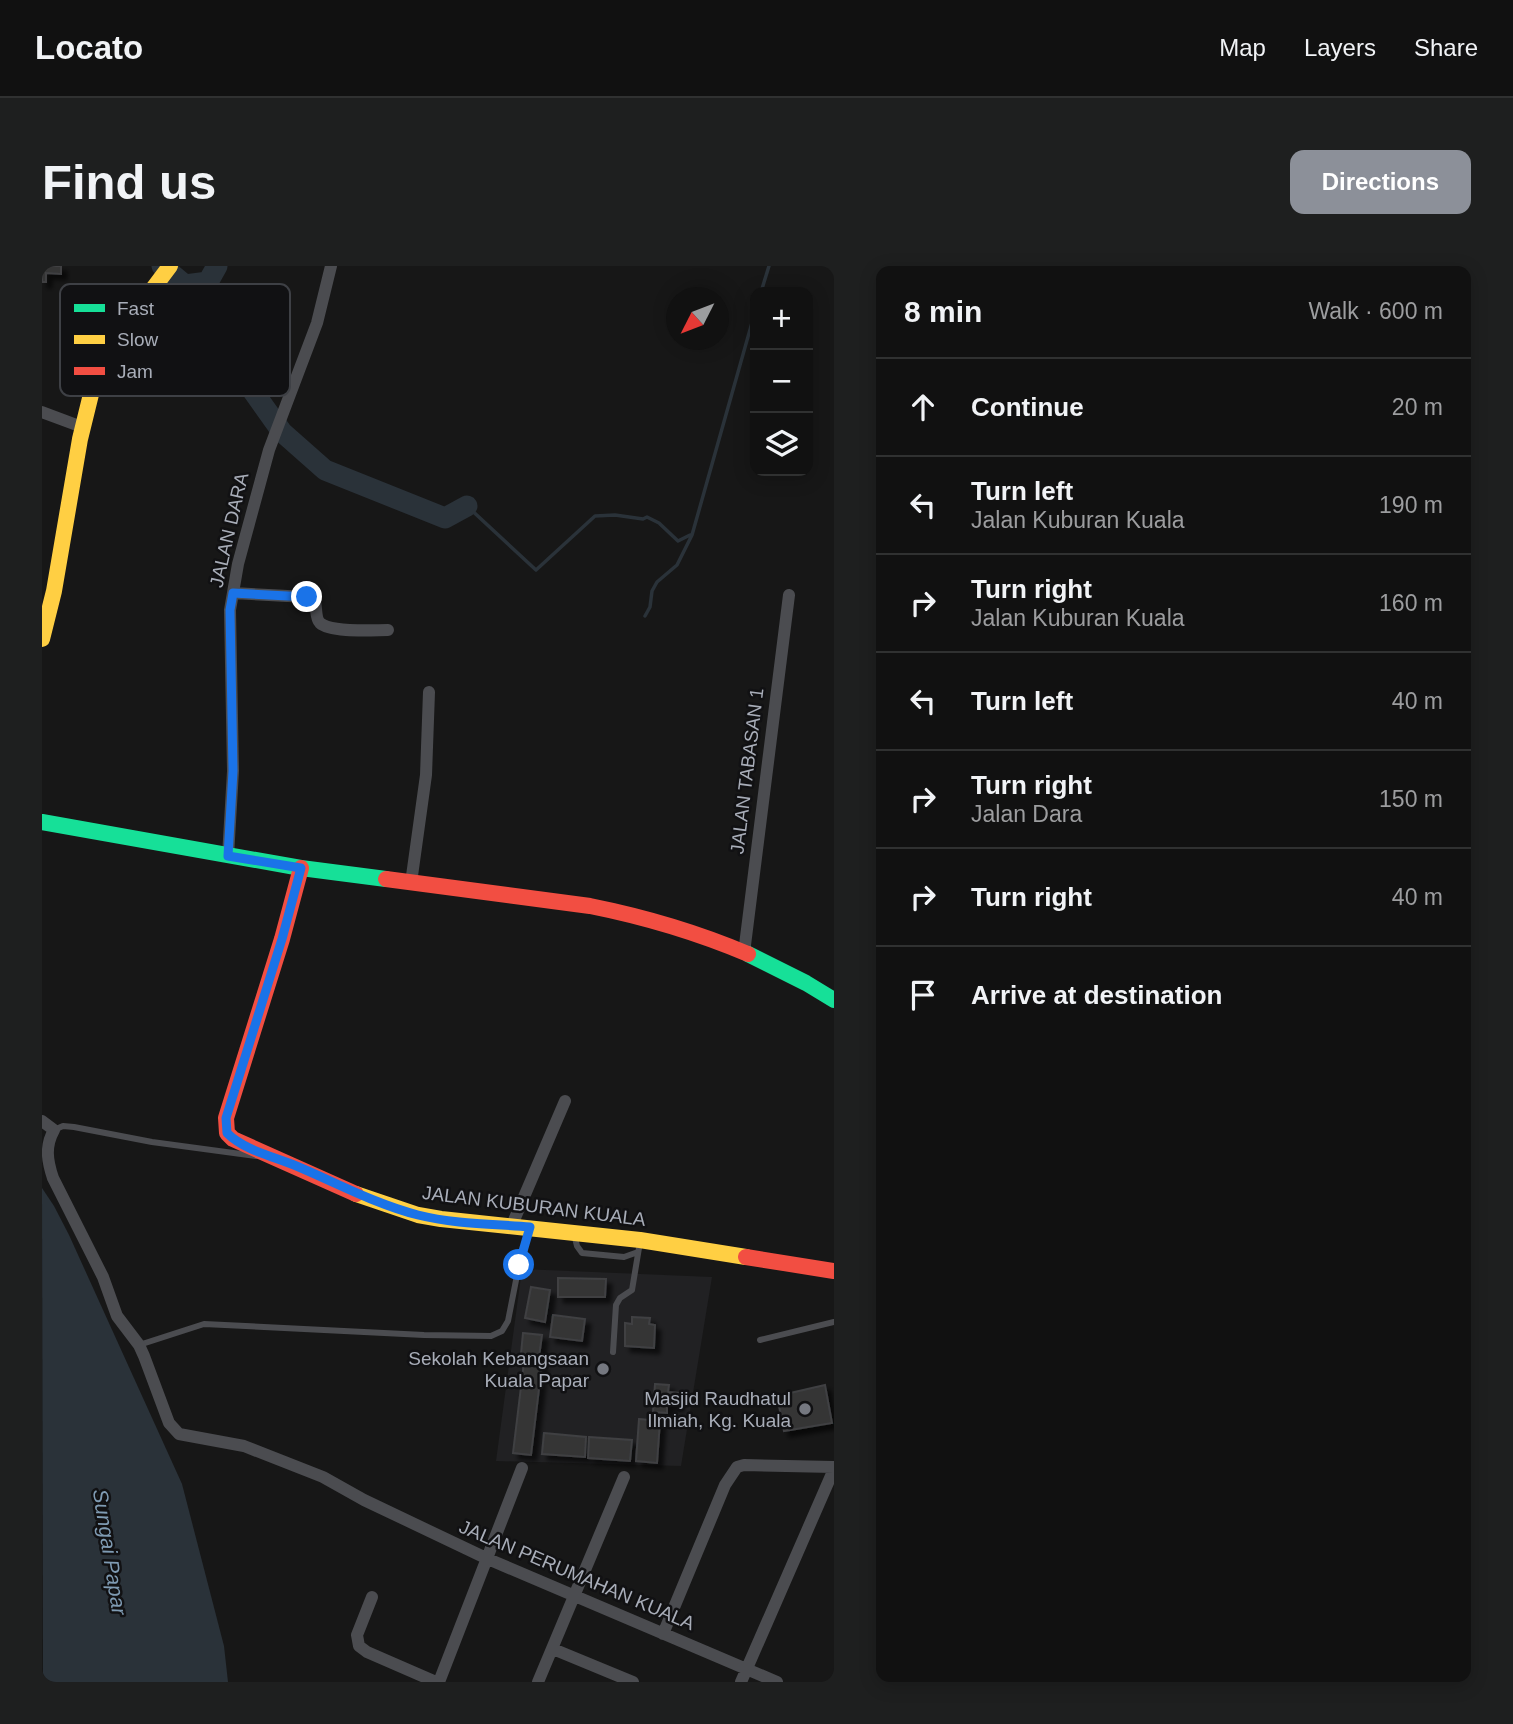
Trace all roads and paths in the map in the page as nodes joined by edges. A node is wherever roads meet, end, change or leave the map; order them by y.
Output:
1 (170, 266) edge
2 (331, 266) edge
3 (155, 284) edge
4 (290, 392) edge
5 (90, 396) edge
6 (288, 396) edge
7 (42, 412) edge
8 (82, 427) junction
9 (233, 593) junction
10 (789, 595) dead end
11 (388, 630) dead end
12 (42, 639) edge
13 (429, 692) dead end
14 (42, 822) edge
15 (228, 856) junction
16 (301, 868) junction
17 (411, 883) junction
18 (744, 953) junction
19 (834, 1000) edge
20 (565, 1101) dead end
21 (42, 1121) edge
22 (54, 1130) junction
23 (278, 1159) junction
24 (512, 1225) junction
25 (530, 1227) junction
26 (639, 1246) junction
27 (834, 1271) edge
28 (834, 1322) edge
29 (760, 1340) dead end
30 (139, 1345) junction
31 (613, 1352) dead end
32 (522, 1468) dead end
33 (834, 1468) edge
34 (624, 1477) dead end
35 (488, 1559) junction
36 (576, 1596) junction
37 (372, 1597) dead end
38 (663, 1633) junction
39 (553, 1649) junction
40 (747, 1668) junction
41 (438, 1682) edge
42 (538, 1682) edge
43 (633, 1682) edge
44 (741, 1682) edge
45 (777, 1682) edge

1 - 3 main road
2 - 4 street, JALAN DARA
5 - 8 main road
6 - 9 street, JALAN DARA
7 - 8 street
8 - 12 main road
9 - 11 street
9 - 15 street, JALAN DARA
10 - 18 street, JALAN TABASAN 1
13 - 17 street
14 - 15 main road
15 - 16 main road
16 - 17 main road
16 - 23 main road, JALAN KUBURAN KUALA
17 - 18 main road
18 - 19 main road
20 - 24 street
21 - 22 street
22 - 23 lane
22 - 30 street
23 - 24 main road, JALAN KUBURAN KUALA
24 - 25 main road, JALAN KUBURAN KUALA
25 - 26 main road, JALAN KUBURAN KUALA
25 - 30 lane
26 - 27 main road, JALAN KUBURAN KUALA
26 - 31 lane
28 - 29 lane
30 - 35 street, JALAN PERUMAHAN KUALA
32 - 35 street
33 - 38 street
33 - 40 street
34 - 36 street
35 - 36 street, JALAN PERUMAHAN KUALA
35 - 41 street
36 - 38 street, JALAN PERUMAHAN KUALA
36 - 39 street
37 - 41 street
38 - 40 street, JALAN PERUMAHAN KUALA
39 - 42 street
39 - 43 street
40 - 44 street
40 - 45 street, JALAN PERUMAHAN KUALA

